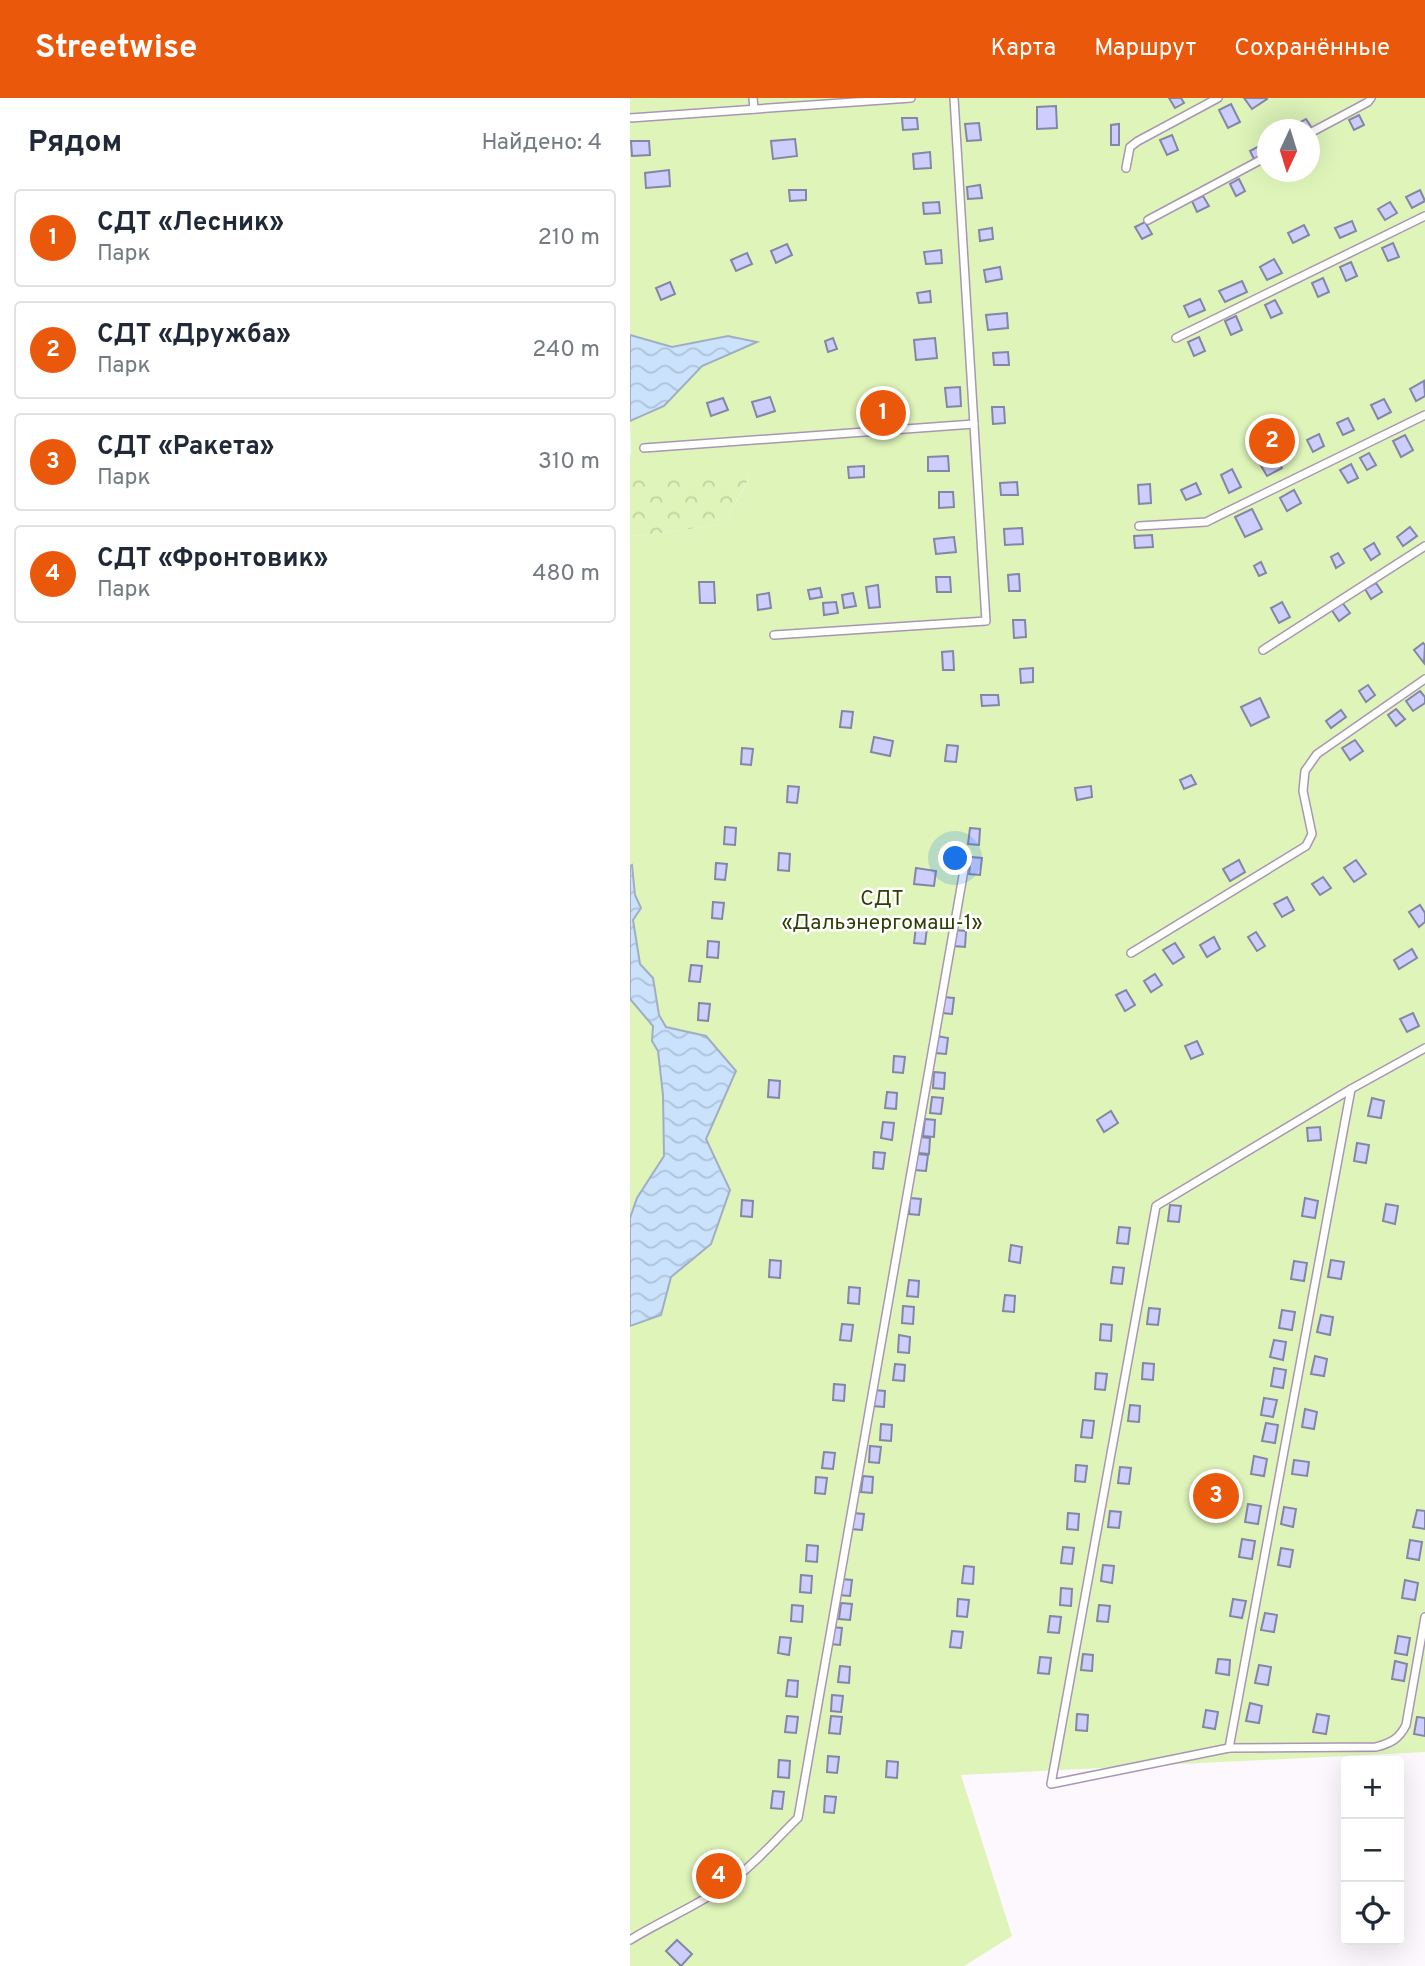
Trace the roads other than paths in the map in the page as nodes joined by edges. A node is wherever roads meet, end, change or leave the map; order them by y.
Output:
1 (753, 98) edge
2 (911, 98) edge
3 (954, 98) edge
4 (1218, 98) edge
5 (1371, 98) edge
6 (754, 109) junction
7 (630, 118) edge
8 (1320, 128) edge
9 (1257, 162) edge
10 (1126, 168) dead end
11 (1425, 216) edge
12 (1147, 220) dead end
13 (1176, 338) dead end
14 (1425, 415) edge
15 (974, 424) junction
16 (644, 448) dead end
17 (1139, 526) dead end
18 (1425, 546) edge
19 (774, 635) dead end
20 (1263, 650) dead end
21 (1425, 679) edge
22 (964, 870) dead end
23 (1131, 953) dead end
24 (1425, 1048) edge
25 (1351, 1088) junction
26 (1425, 1618) edge
27 (1229, 1748) junction
28 (630, 1941) edge

1 - 6 lane
2 - 6 lane
3 - 15 lane
4 - 10 lane
5 - 8 lane
6 - 7 lane
9 - 12 lane
11 - 13 lane
14 - 17 lane
15 - 16 lane
15 - 19 lane
18 - 20 lane
21 - 23 lane
22 - 28 lane
24 - 25 lane
25 - 27 lane
25 - 27 lane
26 - 27 lane

